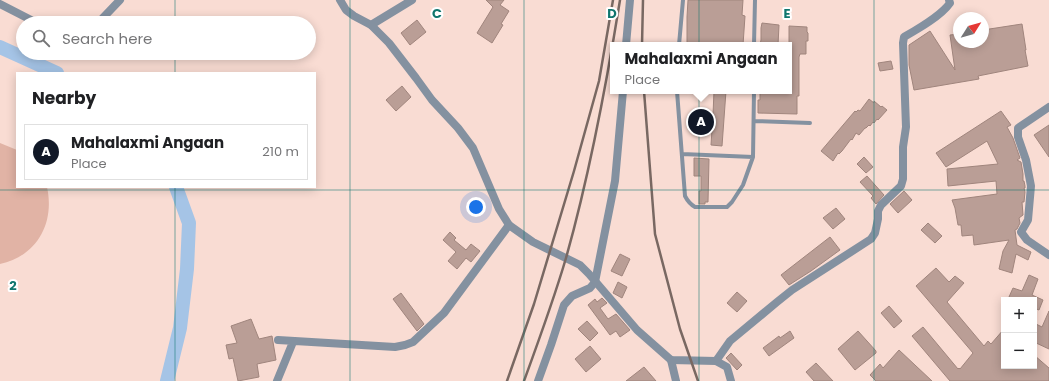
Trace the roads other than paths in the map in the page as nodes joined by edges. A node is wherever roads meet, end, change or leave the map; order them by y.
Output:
1 (120, 0) edge
2 (340, 0) edge
3 (412, 0) edge
4 (630, 0) edge
5 (684, 0) edge
6 (755, 0) edge
7 (950, 0) edge
8 (0, 4) edge
9 (23, 16) edge
10 (105, 16) edge
11 (370, 25) junction
12 (626, 42) edge
13 (679, 42) edge
14 (754, 42) edge
15 (623, 94) edge
16 (677, 94) edge
17 (754, 94) edge
18 (1049, 107) edge
19 (754, 121) junction
20 (810, 123) dead end
21 (682, 154) junction
22 (753, 157) junction
23 (509, 225) junction
24 (1049, 255) edge
25 (595, 282) junction
26 (278, 340) dead end
27 (293, 342) junction
28 (671, 360) junction
29 (716, 361) junction
30 (277, 381) edge
31 (538, 381) edge
32 (676, 381) edge
33 (731, 381) edge

1 - 10 street
2 - 11 street
3 - 11 street
4 - 12 street
5 - 13 lane
6 - 14 lane
7 - 29 street
8 - 9 street
11 - 23 street
15 - 25 street
16 - 21 lane
17 - 19 lane
18 - 24 street
19 - 20 lane
19 - 22 lane
21 - 22 lane
21 - 22 lane
23 - 25 street
23 - 27 street
25 - 28 street
25 - 31 street
26 - 27 street
27 - 30 street
28 - 29 street
28 - 32 street
29 - 33 street

